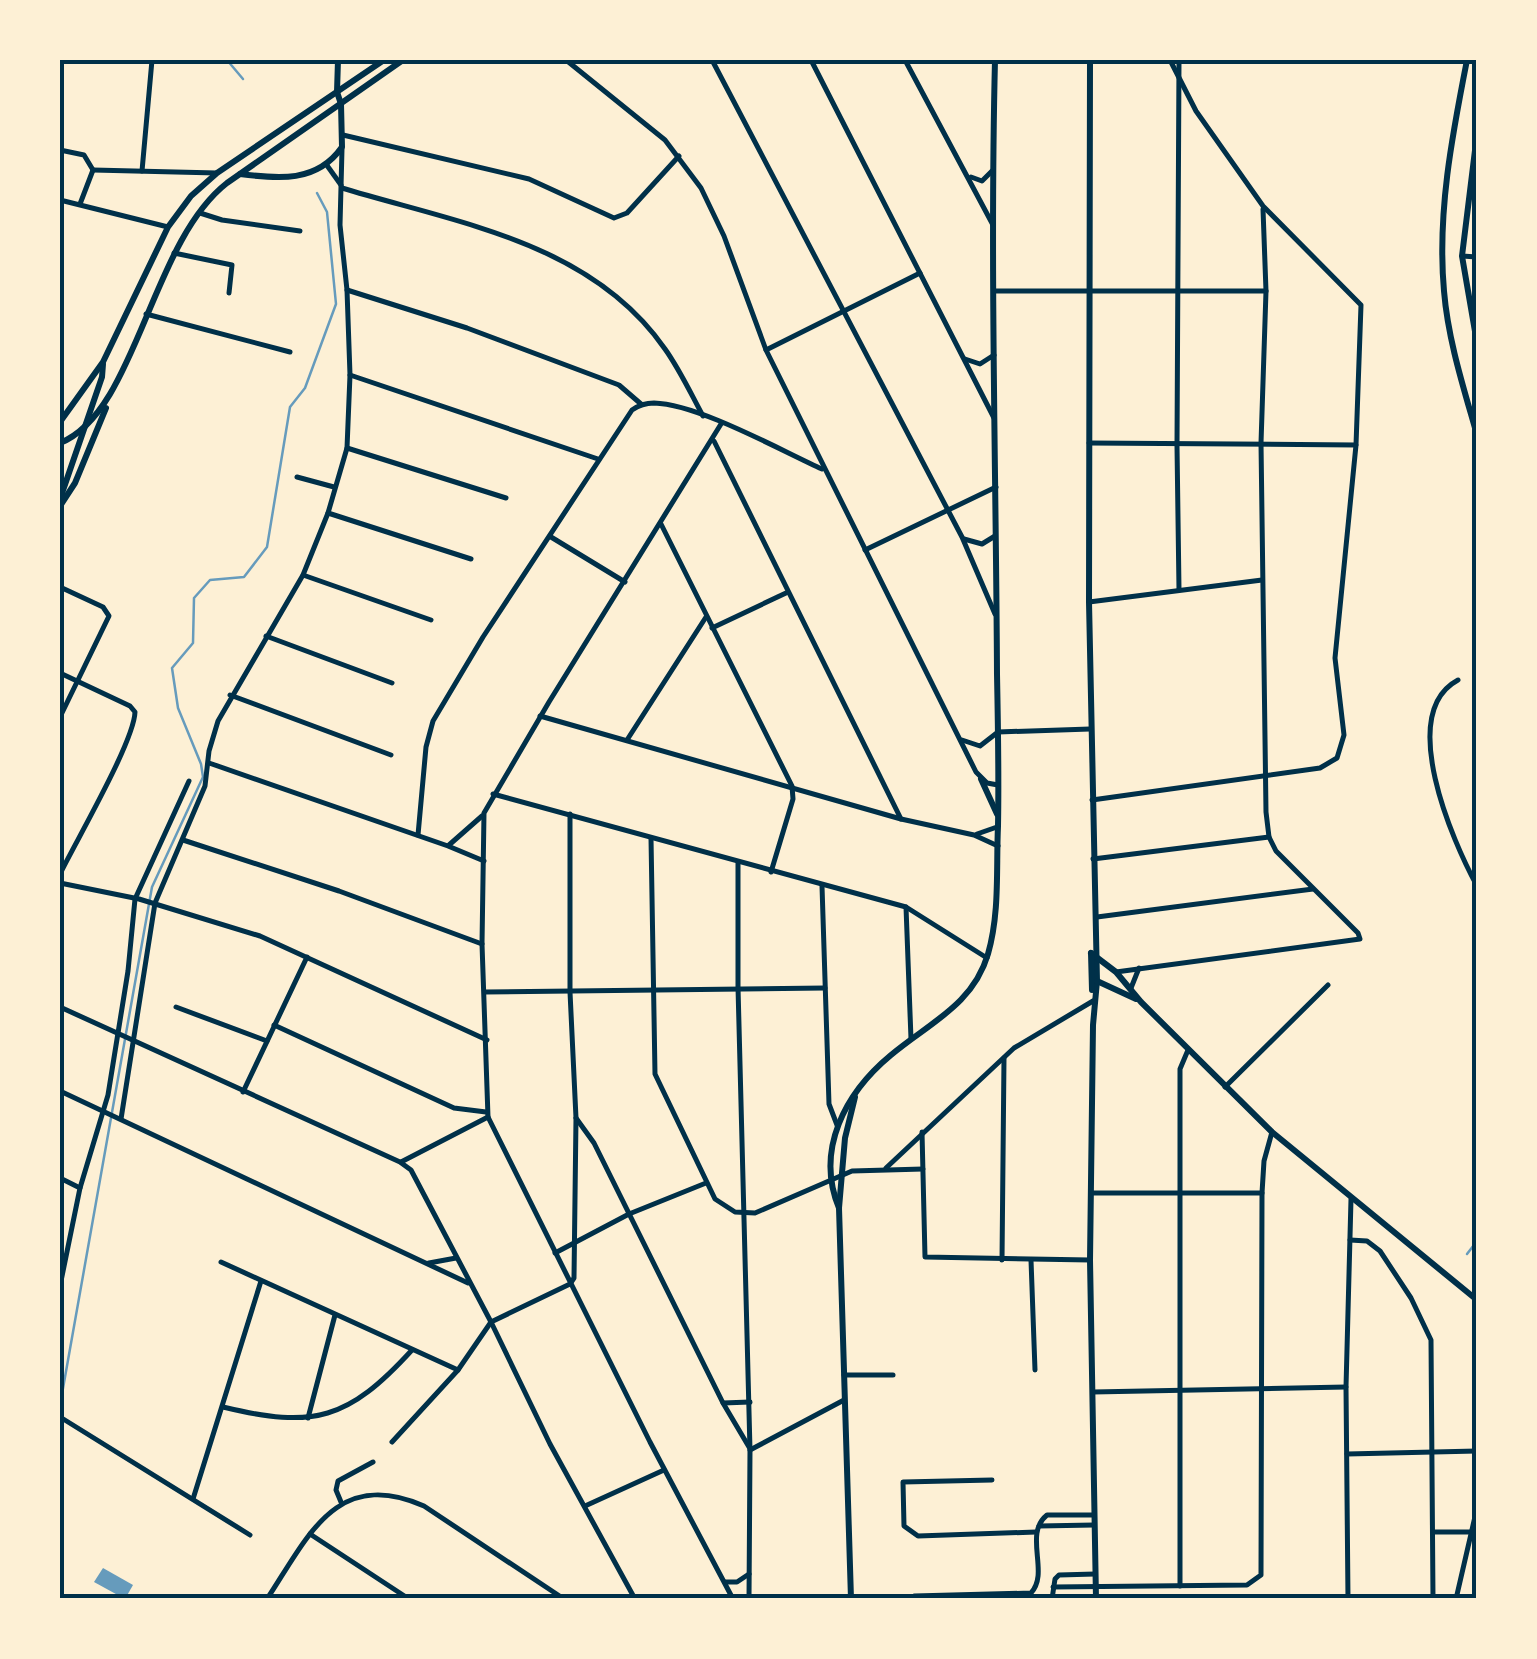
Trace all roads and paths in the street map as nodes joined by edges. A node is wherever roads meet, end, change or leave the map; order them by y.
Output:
1 (152, 60) edge
2 (338, 60) edge
3 (384, 60) edge
4 (403, 60) edge
5 (566, 60) edge
6 (712, 60) edge
7 (812, 60) edge
8 (905, 60) edge
9 (995, 60) edge
10 (1090, 60) edge
11 (1170, 60) edge
12 (1179, 60) edge
13 (1468, 60) edge
14 (1178, 78) junction
15 (337, 92) junction
16 (341, 104) junction
17 (343, 134) junction
18 (1477, 134) edge
19 (342, 147) junction
20 (60, 150) edge
21 (679, 156) junction
22 (326, 164) junction
23 (93, 170) junction
24 (142, 171) junction
25 (992, 171) junction
26 (217, 173) junction
27 (966, 173) junction
28 (239, 174) junction
29 (342, 188) junction
30 (60, 200) edge
31 (80, 204) junction
32 (1263, 206) junction
33 (197, 212) junction
34 (148, 223) junction
35 (994, 226) junction
36 (168, 227) junction
37 (300, 231) dead end
38 (163, 235) junction
39 (174, 254) junction
40 (1462, 256) junction
41 (1477, 257) edge
42 (920, 274) junction
43 (347, 290) junction
44 (1089, 290) junction
45 (994, 291) junction
46 (1266, 291) junction
47 (1179, 292) junction
48 (229, 293) dead end
49 (846, 313) junction
50 (146, 314) junction
51 (1477, 344) edge
52 (766, 350) junction
53 (290, 352) dead end
54 (996, 352) junction
55 (963, 356) junction
56 (103, 362) junction
57 (350, 376) junction
58 (109, 400) junction
59 (641, 404) junction
60 (703, 416) junction
61 (995, 421) junction
62 (60, 422) edge
63 (721, 424) junction
64 (83, 430) junction
65 (1477, 436) edge
66 (714, 440) junction
67 (1088, 442) junction
68 (60, 443) edge
69 (1261, 443) junction
70 (1356, 445) junction
71 (1176, 446) junction
72 (347, 448) junction
73 (598, 459) junction
74 (825, 470) junction
75 (297, 476) dead end
76 (996, 487) junction
77 (334, 488) junction
78 (506, 498) dead end
79 (60, 503) edge
80 (946, 508) junction
81 (328, 513) junction
82 (662, 524) junction
83 (997, 530) junction
84 (551, 537) junction
85 (962, 537) junction
86 (865, 550) junction
87 (471, 559) dead end
88 (303, 575) junction
89 (1262, 580) junction
90 (626, 582) junction
91 (60, 587) edge
92 (1180, 590) junction
93 (786, 592) junction
94 (1089, 602) junction
95 (706, 617) junction
96 (432, 620) dead end
97 (997, 620) junction
98 (712, 628) junction
99 (266, 636) junction
100 (60, 673) edge
101 (1458, 680) dead end
102 (78, 682) junction
103 (392, 683) dead end
104 (230, 695) junction
105 (540, 716) junction
106 (60, 717) edge
107 (1090, 729) junction
108 (998, 732) junction
109 (959, 738) junction
110 (628, 740) junction
111 (391, 755) dead end
112 (209, 763) junction
113 (1266, 775) junction
114 (980, 779) junction
115 (189, 781) dead end
116 (998, 785) junction
117 (792, 786) junction
118 (493, 794) junction
119 (1092, 800) junction
120 (484, 814) junction
121 (570, 814) junction
122 (998, 815) junction
123 (901, 819) junction
124 (998, 827) junction
125 (418, 835) junction
126 (974, 835) junction
127 (1269, 837) junction
128 (651, 838) junction
129 (182, 840) junction
130 (448, 846) junction
131 (998, 846) junction
132 (1093, 860) junction
133 (484, 861) junction
134 (738, 863) junction
135 (771, 872) junction
136 (60, 874) edge
137 (1302, 878) junction
138 (60, 884) edge
139 (822, 886) junction
140 (1477, 886) edge
141 (1313, 888) junction
142 (1292, 891) junction
143 (137, 899) junction
144 (152, 903) junction
145 (906, 907) junction
146 (1094, 918) junction
147 (482, 944) junction
148 (1094, 954) junction
149 (307, 957) junction
150 (986, 958) junction
151 (1138, 968) junction
152 (1116, 972) junction
153 (1094, 979) junction
154 (1328, 985) dead end
155 (738, 987) junction
156 (825, 988) junction
157 (1130, 988) junction
158 (654, 989) junction
159 (485, 992) junction
160 (570, 992) junction
161 (1094, 1001) junction
162 (1141, 1002) junction
163 (176, 1006) dead end
164 (60, 1007) edge
165 (274, 1025) junction
166 (119, 1032) junction
167 (133, 1038) junction
168 (487, 1040) junction
169 (910, 1040) junction
170 (267, 1041) junction
171 (1188, 1053) junction
172 (1004, 1058) junction
173 (1225, 1087) junction
174 (60, 1090) edge
175 (242, 1092) junction
176 (855, 1095) junction
177 (106, 1112) junction
178 (487, 1115) junction
179 (119, 1118) junction
180 (576, 1118) junction
181 (837, 1125) junction
182 (922, 1132) junction
183 (1272, 1132) junction
184 (1280, 1138) junction
185 (1266, 1149) junction
186 (400, 1162) junction
187 (924, 1169) junction
188 (884, 1170) junction
189 (842, 1174) junction
190 (60, 1178) edge
191 (832, 1180) junction
192 (706, 1182) junction
193 (80, 1188) junction
194 (1090, 1193) junction
195 (1178, 1194) junction
196 (1262, 1194) junction
197 (1351, 1200) junction
198 (839, 1208) junction
199 (629, 1214) junction
200 (744, 1214) junction
201 (1350, 1240) junction
202 (575, 1242) junction
203 (555, 1253) junction
204 (456, 1258) junction
205 (62, 1259) edge
206 (1002, 1260) junction
207 (1031, 1260) junction
208 (1090, 1260) junction
209 (221, 1262) dead end
210 (426, 1263) junction
211 (261, 1281) junction
212 (468, 1283) junction
213 (570, 1284) junction
214 (60, 1286) edge
215 (1477, 1300) edge
216 (335, 1315) junction
217 (491, 1322) junction
218 (412, 1350) junction
219 (458, 1370) junction
220 (1035, 1370) dead end
221 (844, 1375) junction
222 (894, 1375) dead end
223 (1346, 1387) junction
224 (1263, 1388) junction
225 (1181, 1390) junction
226 (1094, 1392) junction
227 (844, 1400) junction
228 (750, 1402) junction
229 (723, 1403) junction
230 (223, 1408) junction
231 (60, 1417) edge
232 (308, 1418) junction
233 (392, 1442) dead end
234 (750, 1450) junction
235 (1434, 1451) junction
236 (1477, 1451) edge
237 (1347, 1454) junction
238 (373, 1462) dead end
239 (664, 1470) junction
240 (992, 1480) dead end
241 (192, 1499) junction
242 (342, 1502) junction
243 (584, 1506) junction
244 (1477, 1508) edge
245 (1094, 1514) junction
246 (1094, 1525) junction
247 (1038, 1529) junction
248 (1434, 1532) junction
249 (1471, 1532) junction
250 (310, 1534) junction
251 (250, 1535) dead end
252 (749, 1574) junction
253 (1095, 1574) junction
254 (722, 1582) junction
255 (1096, 1586) junction
256 (1180, 1586) junction
257 (1053, 1587) junction
258 (914, 1596) dead end
259 (267, 1599) edge
260 (410, 1599) edge
261 (564, 1599) edge
262 (636, 1599) edge
263 (733, 1599) edge
264 (750, 1599) edge
265 (851, 1599) edge
266 (1052, 1599) edge
267 (1096, 1599) edge
268 (1348, 1599) edge
269 (1434, 1599) edge
270 (1456, 1599) edge

1 - 24 street
2 - 15 street
3 - 15 street
4 - 16 street
5 - 21 street
6 - 49 street
7 - 42 street
8 - 27 street
9 - 25 street
10 - 44 street
11 - 14 street
12 - 14 street
13 - 65 street
14 - 32 street
14 - 47 street
15 - 16 street
15 - 26 street
16 - 17 street
16 - 28 street
17 - 19 street
17 - 21 street
18 - 40 street
19 - 22 street
19 - 29 street
20 - 23 street
21 - 52 street
22 - 28 street
22 - 29 street
23 - 24 street
23 - 31 street
24 - 26 street
25 - 27 street
25 - 35 street
26 - 36 street
27 - 35 street
28 - 33 street
29 - 43 street
29 - 60 street
30 - 31 street
31 - 34 street
32 - 46 street
32 - 70 street
33 - 37 street
33 - 39 street
34 - 36 street
34 - 38 street
35 - 45 street
36 - 38 street
38 - 56 street
39 - 48 street
39 - 50 street
40 - 41 street
40 - 51 street
42 - 49 street
42 - 55 street
43 - 57 street
43 - 59 street
44 - 45 street
44 - 47 street
44 - 67 street
45 - 54 street
46 - 47 street
46 - 69 street
47 - 71 street
49 - 52 street
49 - 80 street
50 - 53 street
50 - 58 street
52 - 74 street
54 - 55 street
54 - 61 street
55 - 61 street
56 - 62 street
56 - 64 street
57 - 72 street
57 - 73 street
58 - 64 street
58 - 79 street
59 - 60 street
59 - 73 street
60 - 63 street
61 - 76 street
63 - 66 street
63 - 74 street
64 - 68 street
64 - 79 street
66 - 82 street
66 - 93 street
67 - 71 street
67 - 94 street
69 - 70 street
69 - 71 street
69 - 89 street
70 - 113 street
71 - 92 street
72 - 77 street
72 - 78 street
73 - 84 street
74 - 86 street
75 - 77 street
76 - 80 street
76 - 83 street
77 - 81 street
80 - 85 street
80 - 86 street
81 - 87 street
81 - 88 street
82 - 90 street
82 - 95 street
83 - 85 street
83 - 97 street
84 - 90 street
84 - 125 street
85 - 97 street
86 - 109 street
88 - 96 street
88 - 99 street
89 - 92 street
89 - 113 street
90 - 105 street
91 - 102 street
92 - 94 street
93 - 98 street
93 - 123 street
94 - 107 street
95 - 98 street
95 - 110 street
97 - 108 street
98 - 117 street
99 - 103 street
99 - 104 street
100 - 102 street
101 - 140 street
102 - 106 street
102 - 136 street
104 - 111 street
104 - 112 street
105 - 110 street
105 - 118 street
107 - 108 street
107 - 119 street
108 - 109 street
108 - 116 street
109 - 114 street
110 - 117 street
112 - 125 street
112 - 129 street
113 - 119 street
113 - 127 street
114 - 116 street
114 - 122 street
115 - 143 street
116 - 122 street
117 - 123 street
117 - 135 street
118 - 120 street
118 - 121 street
119 - 132 street
120 - 130 street
120 - 133 street
121 - 128 street
121 - 160 street
122 - 124 street
123 - 126 street
124 - 126 street
124 - 131 street
125 - 130 street
126 - 131 street
127 - 132 street
127 - 137 street
128 - 134 street
128 - 158 street
129 - 144 street
129 - 147 street
130 - 133 street
131 - 150 street
132 - 146 street
133 - 147 street
134 - 135 street
134 - 155 street
135 - 139 street
137 - 141 street
137 - 142 street
138 - 143 street
139 - 145 street
139 - 156 street
141 - 142 street
141 - 151 street
142 - 146 street
143 - 144 street
143 - 166 street
144 - 149 street
144 - 167 street
145 - 150 street
145 - 169 street
146 - 148 street
147 - 159 street
148 - 152 street
148 - 153 street
149 - 165 street
149 - 168 street
150 - 169 street
151 - 152 street
151 - 157 street
152 - 157 street
153 - 161 street
153 - 162 street
154 - 173 street
155 - 156 street
155 - 158 street
155 - 200 street
156 - 181 street
157 - 162 street
158 - 160 street
158 - 192 street
159 - 160 street
159 - 168 street
160 - 180 street
161 - 172 street
161 - 194 street
162 - 171 street
163 - 170 street
164 - 166 street
165 - 170 street
165 - 178 street
166 - 167 street
166 - 177 street
167 - 175 street
167 - 179 street
168 - 178 street
169 - 176 street
170 - 175 street
171 - 173 street
171 - 195 street
172 - 182 street
172 - 206 street
173 - 183 street
174 - 177 street
175 - 186 street
176 - 181 street
176 - 189 street
177 - 179 street
177 - 193 street
178 - 186 street
178 - 203 street
179 - 210 street
180 - 199 street
180 - 202 street
181 - 191 street
182 - 187 street
182 - 188 street
183 - 184 street
183 - 185 street
184 - 185 street
184 - 197 street
185 - 196 street
186 - 204 street
187 - 188 street
187 - 206 street
188 - 189 street
189 - 191 street
189 - 198 street
190 - 193 street
191 - 198 street
191 - 200 street
192 - 199 street
192 - 200 street
193 - 205 street
194 - 195 street
194 - 208 street
195 - 196 street
195 - 225 street
196 - 224 street
197 - 201 street
197 - 215 street
198 - 221 street
199 - 202 street
199 - 229 street
200 - 228 street
201 - 223 street
201 - 235 street
202 - 203 street
202 - 213 street
203 - 213 street
204 - 210 street
204 - 212 street
205 - 214 street
206 - 207 street
207 - 208 street
207 - 220 street
208 - 226 street
209 - 211 street
210 - 212 street
211 - 216 street
211 - 230 street
212 - 217 street
213 - 217 street
213 - 239 street
216 - 218 street
216 - 232 street
217 - 219 street
217 - 243 street
218 - 219 street
218 - 232 street
219 - 233 street
221 - 222 street
221 - 227 street
223 - 224 street
223 - 237 street
224 - 225 street
224 - 256 street
225 - 226 street
225 - 256 street
226 - 245 street
227 - 234 street
227 - 265 street
228 - 229 street
228 - 234 street
229 - 234 street
230 - 232 street
230 - 241 street
231 - 241 street
234 - 252 street
235 - 236 street
235 - 237 street
235 - 248 street
237 - 268 street
238 - 242 street
239 - 243 street
239 - 254 street
240 - 247 street
241 - 251 street
242 - 250 street
242 - 261 street
243 - 262 street
244 - 249 street
245 - 246 street
245 - 247 street
246 - 247 street
246 - 253 street
247 - 258 street
248 - 249 street
248 - 269 street
249 - 270 street
250 - 259 street
250 - 260 street
252 - 254 street
252 - 264 street
253 - 255 street
253 - 257 street
254 - 263 street
255 - 256 street
255 - 257 street
255 - 267 street
257 - 266 street

